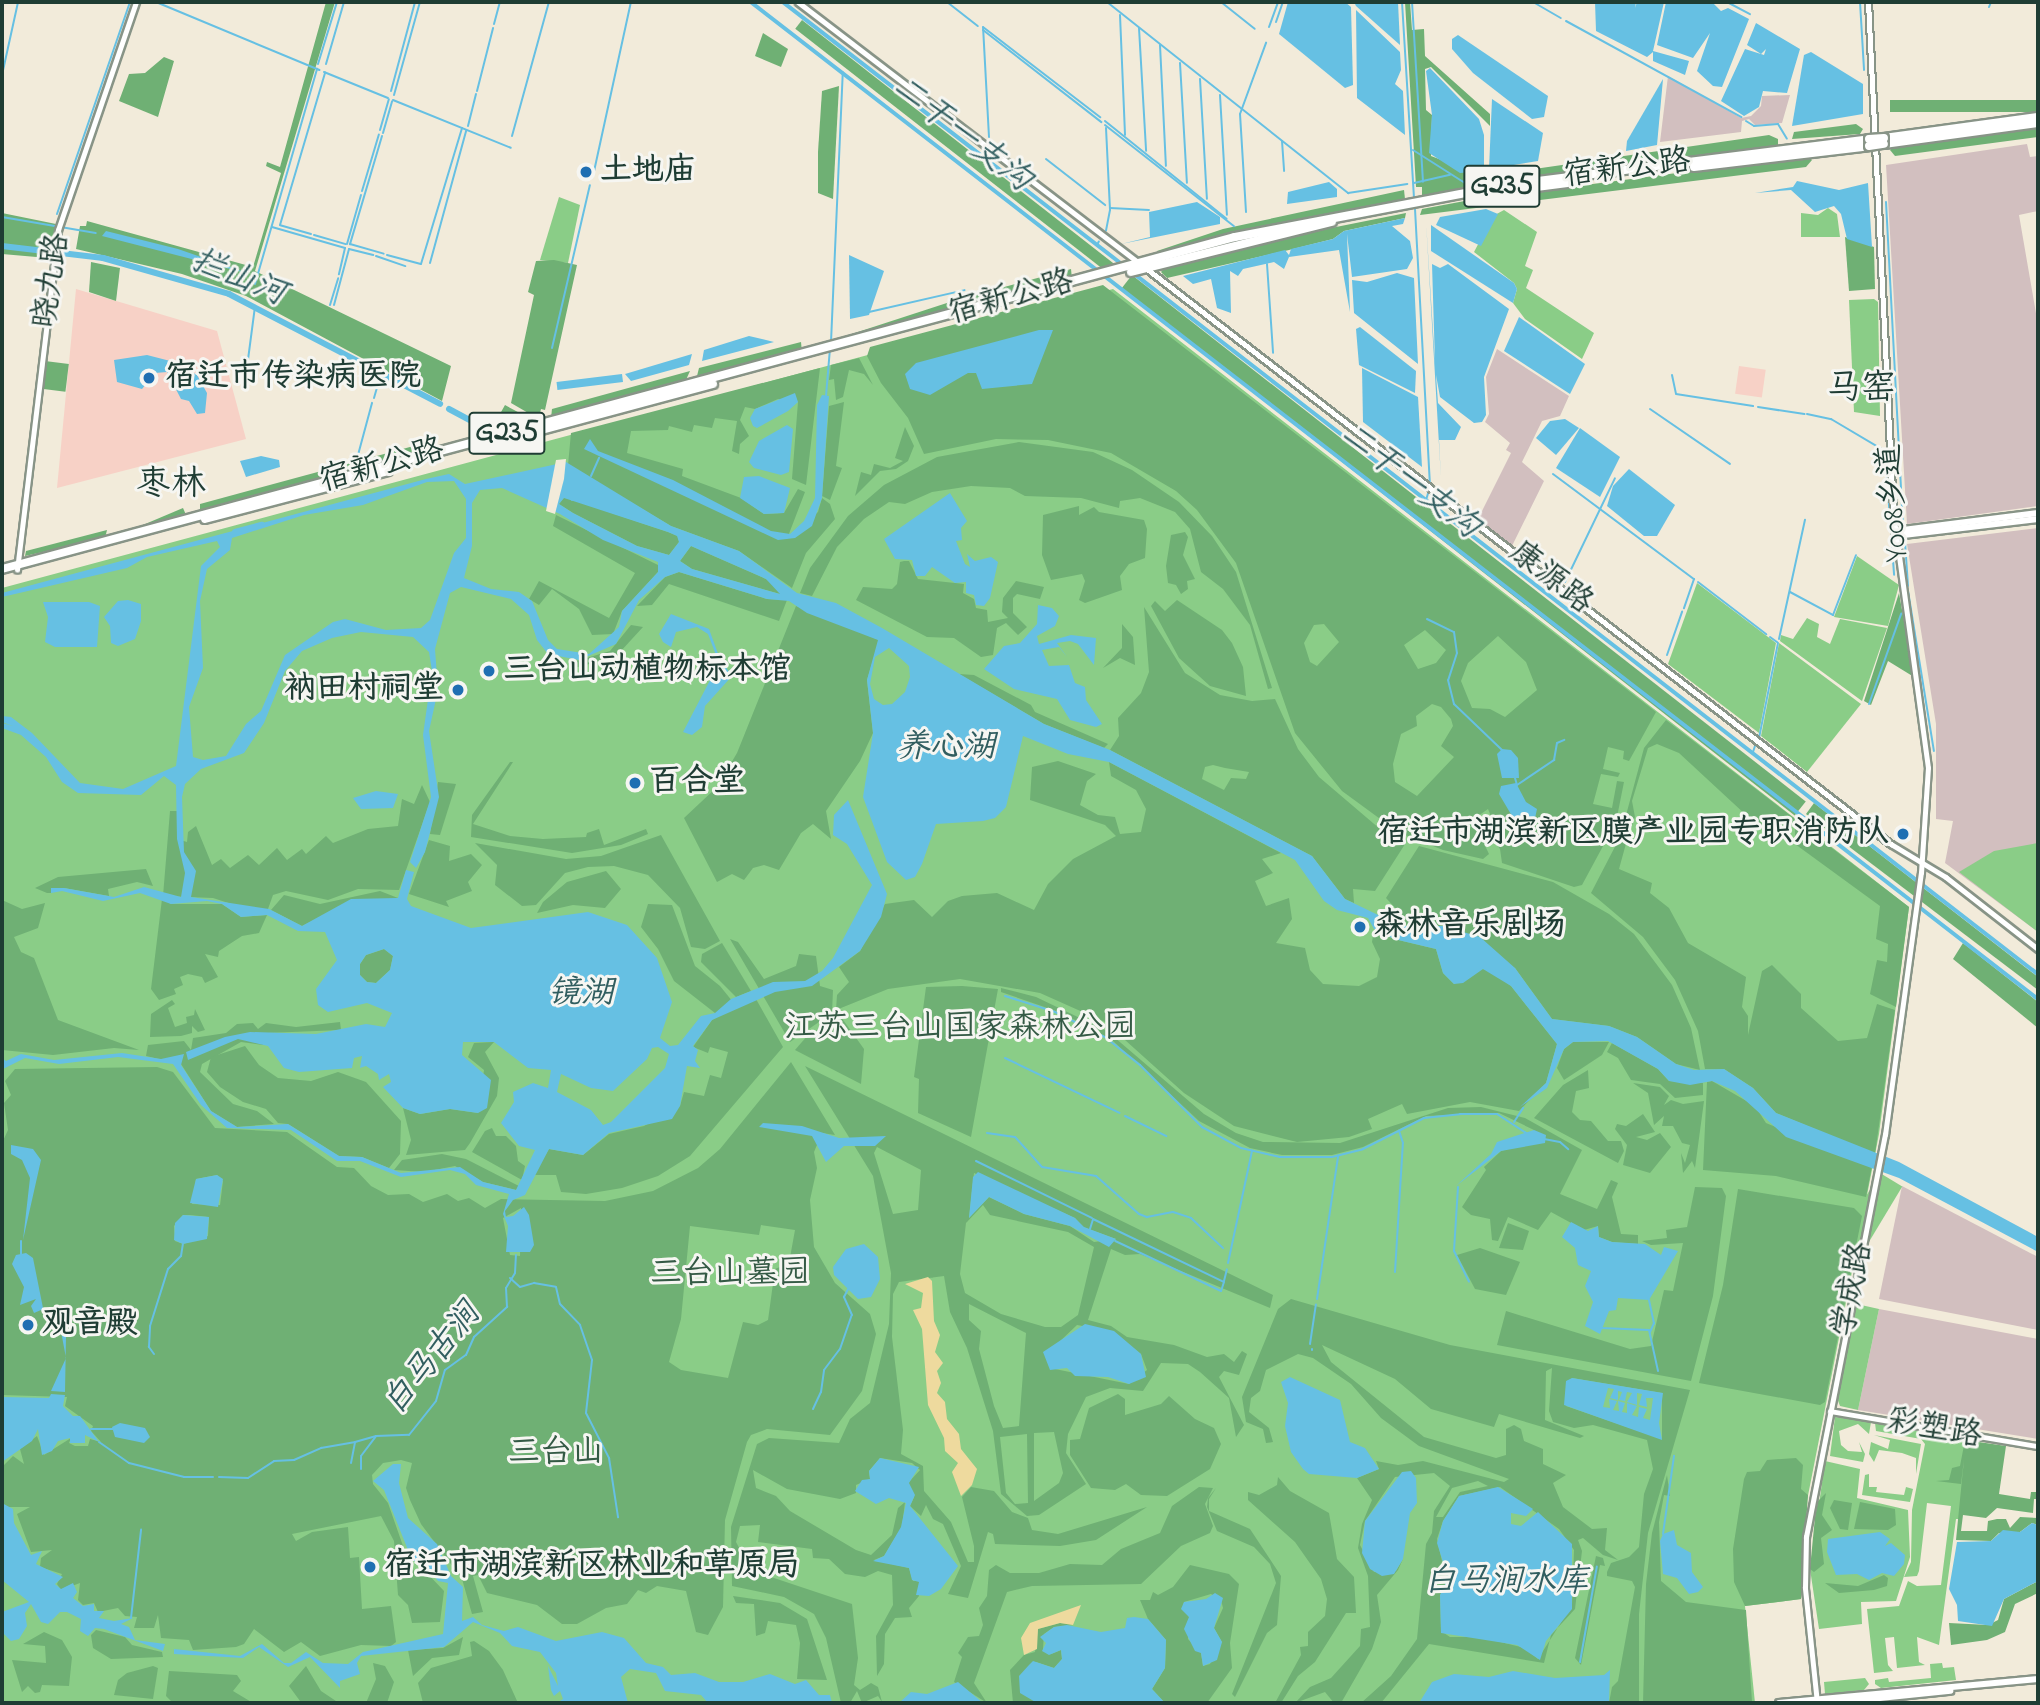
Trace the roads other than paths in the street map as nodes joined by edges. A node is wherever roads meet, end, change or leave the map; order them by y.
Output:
1 (136, 2) edge
2 (798, 2) edge
3 (1868, 2) edge
4 (2038, 117) edge
5 (2038, 123) edge
6 (1876, 141) junction
7 (1137, 267) junction
8 (821, 352) junction
9 (2038, 513) edge
10 (2038, 519) edge
11 (1895, 533) junction
12 (18, 567) junction
13 (2, 572) edge
14 (1922, 860) junction
15 (1921, 877) joint
16 (2038, 949) edge
17 (1830, 1411) junction
18 (2038, 1446) edge
19 (2038, 1681) edge
20 (1819, 1701) edge
21 (1779, 1703) edge
22 (1830, 1703) edge

1 - 12 street, 晓九路
2 - 7 street, 康源路
3 - 6 street, Y008乡道
4 - 6 highway, 宿新公路 / G235
5 - 6 highway, 宿新公路 / G235
6 - 7 highway, 宿新公路 / G235
6 - 11 street, Y008乡道
7 - 8 highway, 宿新公路
7 - 14 street, 康源路
8 - 12 highway, 宿新公路 / G235
8 - 12 highway, 宿新公路 / G235
9 - 11 main road
10 - 11 main road
11 - 14 street, Y008乡道
12 - 13 highway, 宿新公路 / G235
14 - 15 street, Y008乡道
14 - 16 street, 康源路
15 - 17 street, 学成路
17 - 18 street, 彩塑路
17 - 20 street, 学成路
19 - 20 main road
19 - 22 main road
20 - 21 main road

